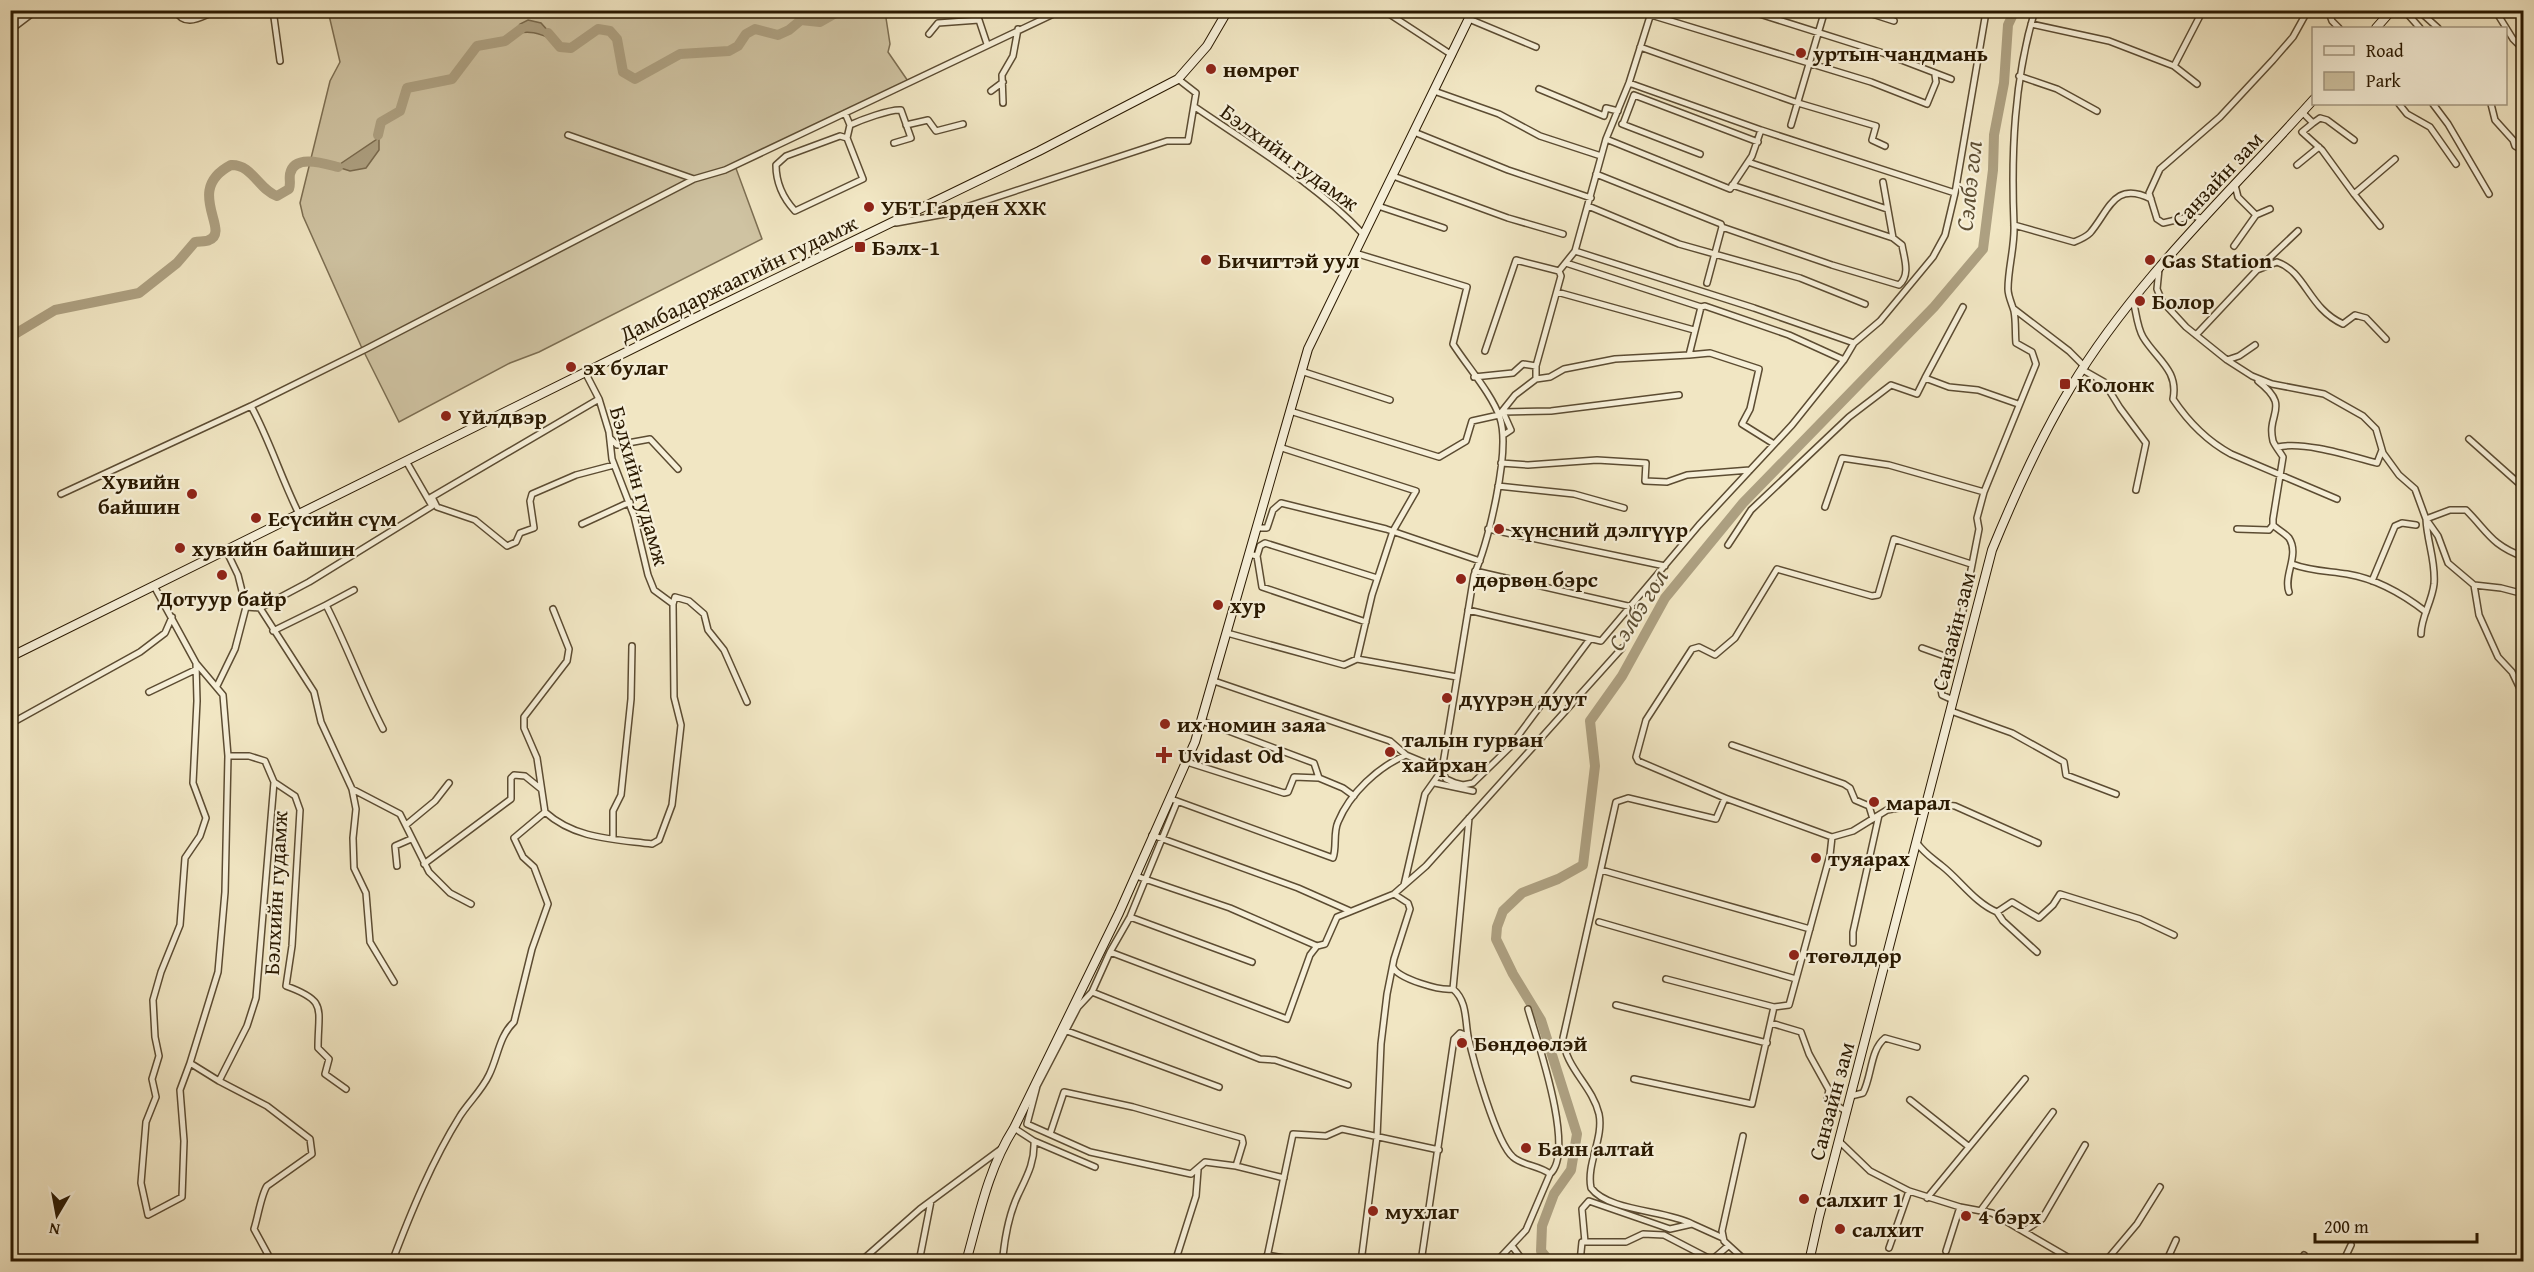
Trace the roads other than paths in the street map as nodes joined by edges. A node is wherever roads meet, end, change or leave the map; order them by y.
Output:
1 (35, 10) edge
2 (175, 10) edge
3 (219, 10) edge
4 (273, 10) edge
5 (969, 10) edge
6 (1062, 10) edge
7 (1227, 10) edge
8 (1383, 10) edge
9 (1473, 10) edge
10 (1747, 10) edge
11 (1826, 10) edge
12 (1860, 10) edge
13 (2035, 10) edge
14 (2203, 10) edge
15 (2308, 10) edge
16 (2328, 10) edge
17 (2392, 10) edge
18 (2404, 10) edge
19 (2418, 10) edge
20 (2495, 10) edge
21 (1984, 11) edge
22 (1651, 13) edge
23 (1469, 19) junction
24 (978, 20) junction
25 (1894, 21) dead end
26 (2031, 24) junction
27 (2338, 27) edge
28 (2377, 27) edge
29 (2419, 27) edge
30 (2437, 27) edge
31 (2506, 27) edge
32 (10, 29) edge
33 (1018, 29) junction
34 (2507, 29) edge
35 (1818, 33) junction
36 (930, 34) dead end
37 (987, 44) junction
38 (1536, 47) dead end
39 (1640, 47) junction
40 (2523, 50) edge
41 (1452, 56) junction
42 (280, 61) dead end
43 (1809, 65) junction
44 (2174, 66) junction
45 (1935, 75) junction
46 (2019, 76) junction
47 (1178, 79) junction
48 (1951, 79) dead end
49 (1004, 82) junction
50 (1629, 83) junction
51 (2198, 84) dead end
52 (1539, 89) dead end
53 (991, 91) dead end
54 (1434, 91) junction
55 (2312, 100) edge
56 (1003, 103) dead end
57 (1798, 103) junction
58 (2400, 105) edge
59 (2434, 105) edge
60 (2491, 105) edge
61 (1194, 107) junction
62 (1618, 111) junction
63 (2097, 111) dead end
64 (845, 112) junction
65 (2302, 112) junction
66 (1615, 120) junction
67 (2313, 123) junction
68 (963, 124) dead end
69 (1623, 124) junction
70 (2448, 124) junction
71 (850, 125) junction
72 (906, 125) junction
73 (1791, 125) dead end
74 (1761, 129) junction
75 (1414, 132) junction
76 (2436, 133) junction
77 (568, 135) dead end
78 (847, 138) junction
79 (1606, 139) junction
80 (2354, 140) dead end
81 (1758, 142) junction
82 (894, 143) dead end
83 (1885, 146) dead end
84 (2319, 147) junction
85 (2523, 152) edge
86 (1700, 154) dead end
87 (1601, 156) junction
88 (2394, 159) dead end
89 (1748, 162) junction
90 (2456, 164) dead end
91 (2296, 165) dead end
92 (1596, 174) junction
93 (1394, 176) junction
94 (694, 179) junction
95 (1883, 182) dead end
96 (1732, 185) junction
97 (2235, 185) junction
98 (1955, 193) junction
99 (2354, 194) junction
100 (2489, 194) dead end
101 (1591, 198) junction
102 (2151, 199) junction
103 (1378, 206) junction
104 (1588, 206) junction
105 (2270, 209) dead end
106 (1887, 210) junction
107 (2256, 215) junction
108 (2204, 219) junction
109 (890, 224) junction
110 (2014, 225) junction
111 (2380, 226) dead end
112 (1722, 227) junction
113 (1443, 228) dead end
114 (2298, 231) dead end
115 (1364, 234) junction
116 (1563, 234) dead end
117 (1893, 238) junction
118 (2234, 246) dead end
119 (1575, 251) junction
120 (1355, 253) junction
121 (1715, 254) junction
122 (1566, 263) junction
123 (2159, 268) junction
124 (2257, 270) junction
125 (1559, 271) junction
126 (1707, 283) dead end
127 (1683, 286) junction
128 (1557, 292) junction
129 (1679, 300) junction
130 (2133, 300) junction
131 (1865, 304) dead end
132 (1701, 307) junction
133 (1963, 307) dead end
134 (2013, 308) junction
135 (1694, 330) junction
136 (2196, 335) junction
137 (2386, 339) dead end
138 (1854, 342) junction
139 (2255, 345) dead end
140 (1485, 351) dead end
141 (1689, 355) junction
142 (1844, 360) junction
143 (2227, 360) junction
144 (1536, 366) junction
145 (2084, 368) junction
146 (1301, 371) junction
147 (585, 372) junction
148 (2252, 376) junction
149 (1474, 377) junction
150 (1925, 378) junction
151 (1536, 379) junction
152 (1679, 394) dead end
153 (599, 399) junction
154 (1390, 400) dead end
155 (2018, 404) junction
156 (251, 406) junction
157 (1290, 411) junction
158 (1501, 413) junction
159 (609, 437) junction
160 (2469, 439) dead end
161 (1774, 444) junction
162 (1279, 447) junction
163 (2278, 447) junction
164 (2382, 450) junction
165 (406, 461) junction
166 (1501, 463) junction
167 (614, 465) junction
168 (678, 469) dead end
169 (1750, 470) junction
170 (2280, 476) junction
171 (1498, 486) junction
172 (2523, 488) edge
173 (2136, 490) dead end
174 (1984, 492) junction
175 (61, 494) dead end
176 (430, 498) junction
177 (2337, 499) dead end
178 (630, 502) junction
179 (1824, 507) dead end
180 (1624, 508) dead end
181 (298, 514) junction
182 (2426, 519) junction
183 (582, 524) dead end
184 (2273, 525) junction
185 (2416, 525) dead end
186 (1256, 528) junction
187 (1488, 529) junction
188 (2237, 529) dead end
189 (1393, 531) junction
190 (1728, 546) dead end
191 (226, 550) junction
192 (1249, 554) junction
193 (1257, 556) junction
194 (2523, 557) edge
195 (1479, 561) junction
196 (1971, 564) junction
197 (2292, 564) junction
198 (1665, 566) junction
199 (1476, 571) junction
200 (1377, 578) junction
201 (2372, 581) junction
202 (2474, 585) junction
203 (154, 586) junction
204 (354, 590) dead end
205 (2289, 592) dead end
206 (2523, 594) edge
207 (673, 604) junction
208 (326, 605) junction
209 (246, 607) junction
210 (1632, 607) junction
211 (260, 608) junction
212 (553, 609) dead end
213 (1468, 610) junction
214 (2426, 612) junction
215 (172, 617) junction
216 (1366, 622) junction
217 (273, 631) junction
218 (1227, 633) junction
219 (2421, 634) dead end
220 (1590, 639) junction
221 (632, 646) dead end
222 (1622, 648) dead end
223 (1922, 648) dead end
224 (10, 657) edge
225 (1950, 658) junction
226 (1357, 659) junction
227 (196, 663) junction
228 (195, 670) junction
229 (1457, 677) junction
230 (1214, 681) junction
231 (217, 686) junction
232 (149, 692) dead end
233 (2523, 697) edge
234 (1953, 700) junction
235 (747, 702) dead end
236 (1951, 711) junction
237 (1202, 721) junction
238 (10, 724) edge
239 (383, 729) dead end
240 (1732, 745) dead end
241 (1406, 755) junction
242 (228, 756) junction
243 (1187, 762) junction
244 (1438, 777) junction
245 (1319, 778) junction
246 (274, 783) junction
247 (449, 783) dead end
248 (352, 789) junction
249 (541, 789) junction
250 (1473, 791) dead end
251 (2116, 794) dead end
252 (1354, 796) junction
253 (1725, 798) junction
254 (1174, 800) junction
255 (1927, 803) junction
256 (545, 812) junction
257 (1879, 815) junction
258 (1469, 816) junction
259 (1873, 819) junction
260 (406, 825) junction
261 (1152, 835) junction
262 (1832, 837) junction
263 (1163, 838) junction
264 (411, 839) junction
265 (613, 839) junction
266 (1917, 843) junction
267 (2038, 843) dead end
268 (424, 864) junction
269 (397, 866) dead end
270 (1601, 870) junction
271 (1136, 876) junction
272 (1145, 879) junction
273 (1404, 885) junction
274 (1394, 894) junction
275 (471, 904) dead end
276 (1350, 911) junction
277 (1997, 912) junction
278 (1130, 917) junction
279 (1599, 922) dead end
280 (1810, 929) junction
281 (2174, 935) dead end
282 (1853, 943) dead end
283 (1317, 946) junction
284 (1110, 952) junction
285 (2037, 952) dead end
286 (1252, 962) dead end
287 (1392, 967) junction
288 (1666, 979) dead end
289 (1796, 979) junction
290 (394, 982) dead end
291 (1453, 989) junction
292 (1092, 992) junction
293 (1616, 1005) dead end
294 (1774, 1007) junction
295 (1527, 1010) dead end
296 (1771, 1023) junction
297 (1067, 1031) junction
298 (1468, 1036) junction
299 (1767, 1043) junction
300 (1917, 1047) dead end
301 (190, 1063) junction
302 (1634, 1079) dead end
303 (2025, 1079) dead end
304 (219, 1081) junction
305 (1348, 1085) dead end
306 (1035, 1086) junction
307 (1219, 1087) dead end
308 (346, 1089) dead end
309 (1851, 1096) junction
310 (1910, 1100) dead end
311 (1847, 1112) junction
312 (2053, 1112) dead end
313 (1014, 1128) junction
314 (1050, 1134) junction
315 (1743, 1136) dead end
316 (1377, 1137) junction
317 (1034, 1141) junction
318 (1839, 1141) junction
319 (2085, 1145) dead end
320 (1968, 1146) junction
321 (1001, 1149) junction
322 (1439, 1150) junction
323 (1236, 1166) junction
324 (1095, 1167) dead end
325 (1198, 1170) junction
326 (1550, 1174) junction
327 (1284, 1178) junction
328 (2160, 1187) dead end
329 (1909, 1191) junction
330 (1928, 1198) junction
331 (931, 1201) junction
332 (1960, 1207) junction
333 (1981, 1210) junction
334 (1692, 1224) junction
335 (2024, 1231) junction
336 (1723, 1238) junction
337 (2176, 1240) dead end
338 (1585, 1242) junction
339 (2351, 1245) dead end
340 (1512, 1246) junction
341 (1728, 1246) junction
342 (1889, 1248) dead end
343 (1946, 1251) dead end
344 (1003, 1256) dead end
345 (1266, 1258) edge
346 (1714, 1260) edge
347 (272, 1262) edge
348 (392, 1262) edge
349 (860, 1262) edge
350 (919, 1262) edge
351 (966, 1262) edge
352 (1175, 1262) edge
353 (1307, 1262) edge
354 (1361, 1262) edge
355 (1421, 1262) edge
356 (1496, 1262) edge
357 (1524, 1262) edge
358 (1580, 1262) edge
359 (1747, 1262) edge
360 (1809, 1262) edge
361 (2076, 1262) edge
362 (2105, 1262) edge
363 (2166, 1262) edge
364 (2343, 1262) edge

1 - 32 street
2 - 3 street
4 - 42 street
5 - 24 street
6 - 33 street
7 - 47 main road, Дамбадаржаагийн гудамж
8 - 41 street
9 - 23 main road
10 - 35 street
11 - 35 street
12 - 25 street
13 - 26 street
14 - 44 street
15 - 102 street
16 - 27 street
17 - 28 main road
18 - 29 street
19 - 30 street
20 - 31 street
21 - 98 street
22 - 39 street
22 - 43 street
23 - 38 street
23 - 41 main road
24 - 36 street
24 - 37 street
26 - 44 street
26 - 46 street
33 - 37 street
33 - 49 street
34 - 40 street
35 - 43 street
35 - 45 street
37 - 64 street
39 - 50 street
39 - 57 street
41 - 54 main road
43 - 45 street
43 - 57 street
44 - 51 street
45 - 48 street
46 - 63 street
46 - 110 street
47 - 61 street, Бэлхийн гудамж
47 - 109 main road, Дамбадаржаагийн гудамж
49 - 53 street
49 - 56 street
50 - 62 street
50 - 74 street
52 - 62 street
54 - 75 main road
54 - 87 street
55 - 65 main road, Санзайн зам
57 - 73 street
57 - 83 street
58 - 76 street
59 - 70 street
60 - 85 street
61 - 109 street, Бэлхийн гудамж
61 - 115 street, Бэлхийн гудамж
62 - 66 street
64 - 71 street
64 - 94 street
65 - 67 street
65 - 97 main road, Санзайн зам
66 - 69 street
66 - 79 street
67 - 80 street
67 - 84 street
68 - 72 street
69 - 81 street
69 - 86 street
70 - 76 street
70 - 100 street
71 - 72 street
71 - 78 street
72 - 82 street
74 - 81 street
74 - 98 street
75 - 93 main road
75 - 101 street
76 - 90 street
77 - 94 street
78 - 78 street
79 - 87 street
79 - 96 street
81 - 89 street
84 - 91 street
84 - 99 street
87 - 92 street
88 - 99 street
89 - 96 street
89 - 106 street
92 - 101 street
92 - 112 street
93 - 103 main road
93 - 116 street
94 - 156 street
95 - 106 street
96 - 117 street
97 - 107 street
97 - 108 main road, Санзайн зам
98 - 138 street
99 - 111 street
101 - 104 street
102 - 108 street
102 - 110 street
103 - 113 street
103 - 115 main road
104 - 119 street
104 - 121 street
105 - 107 street
106 - 117 street
107 - 118 street
108 - 123 main road, Санзайн зам
109 - 147 main road, Дамбадаржаагийн гудамж
110 - 134 street
112 - 117 street
112 - 121 street
114 - 124 street
115 - 120 main road
119 - 122 street
119 - 127 street
120 - 146 main road
120 - 149 street
121 - 126 street
121 - 131 street
122 - 125 street
122 - 129 street
123 - 130 main road, Санзайн зам
123 - 136 street
124 - 136 street
124 - 137 street
125 - 128 street
125 - 140 street
127 - 129 street
127 - 138 street
128 - 135 street
128 - 144 street
129 - 132 street
130 - 145 main road, Санзайн зам
130 - 170 street
132 - 135 street
132 - 142 street
133 - 150 street
134 - 145 street
134 - 155 street
135 - 141 street
136 - 143 street
138 - 142 street
139 - 143 street
141 - 151 street
141 - 161 street
142 - 161 street
143 - 148 street
144 - 149 street
144 - 151 street
145 - 173 street
145 - 234 main road, Санзайн зам
146 - 154 street
146 - 157 main road
147 - 153 street, Бэлхийн гудамж
147 - 165 main road, Дамбадаржаагийн гудамж
148 - 163 street
148 - 164 street
149 - 158 street
150 - 155 street
150 - 190 street
151 - 158 street
152 - 158 street
153 - 159 street, Бэлхийн гудамж
153 - 176 street, Бэлхийн гудамж
155 - 174 street
156 - 175 street
156 - 181 street
157 - 158 street
157 - 162 main road
158 - 166 street
159 - 167 street, Бэлхийн гудамж
159 - 168 street
160 - 172 street
161 - 169 street
162 - 186 main road
162 - 189 street
163 - 164 street
163 - 170 street
164 - 182 street
165 - 176 street
165 - 181 main road, Дамбадаржаагийн гудамж
166 - 169 street
166 - 171 street
167 - 176 street
167 - 178 street, Бэлхийн гудамж
169 - 198 street
170 - 177 street
170 - 184 street
171 - 180 street
171 - 187 street
174 - 179 street
174 - 196 street
176 - 211 street, Бэлхийн гудамж
178 - 183 street
178 - 207 street, Бэлхийн гудамж
181 - 191 main road, Дамбадаржаагийн гудамж
182 - 194 street
182 - 202 street
182 - 214 street
184 - 188 street
184 - 197 street
185 - 201 street
186 - 189 street
186 - 192 main road
187 - 195 street
187 - 198 street
189 - 195 street
189 - 200 street
191 - 203 main road, Дамбадаржаагийн гудамж
191 - 209 street
192 - 193 street
192 - 218 main road
193 - 200 street
193 - 216 street
195 - 199 street
196 - 225 street
196 - 253 street
197 - 201 street
197 - 205 street
198 - 210 street
199 - 210 street
199 - 213 street
200 - 216 street
201 - 214 street
202 - 206 street
202 - 233 street
203 - 215 street
203 - 224 main road, Дамбадаржаагийн гудамж
204 - 208 street
207 - 235 street
207 - 265 street
208 - 217 street
208 - 239 street
209 - 211 street
209 - 231 street
210 - 220 street
211 - 217 street
212 - 249 street
213 - 220 street
213 - 229 street
214 - 219 street
215 - 227 street
215 - 238 street
216 - 226 street
217 - 248 street
218 - 226 street
218 - 230 main road
220 - 244 street
221 - 265 street
222 - 258 street
223 - 225 street
225 - 234 street
226 - 229 street
227 - 228 street
227 - 231 street
228 - 232 street
228 - 301 street
229 - 244 street
230 - 237 main road
230 - 241 street
231 - 242 street
234 - 236 main road, Санзайн зам
236 - 251 street
236 - 255 main road, Санзайн зам
237 - 243 main road
237 - 245 street
240 - 259 street
241 - 244 street
241 - 252 street
242 - 246 street, Бэлхийн гудамж
242 - 301 street
243 - 245 street
243 - 254 main road
244 - 250 street
244 - 273 street
245 - 252 street
246 - 304 street, Бэлхийн гудамж
246 - 308 street, Бэлхийн гудамж
247 - 260 street
248 - 260 street
248 - 290 street
249 - 256 street
249 - 268 street
252 - 254 street
253 - 262 street
253 - 270 street
254 - 261 main road
254 - 263 street
255 - 257 street
255 - 266 main road, Санзайн зам
255 - 267 street
256 - 265 street
256 - 348 street
257 - 259 street
257 - 282 street
258 - 273 street
258 - 291 street
259 - 262 street
260 - 264 street
261 - 263 street
261 - 271 main road
262 - 280 street
263 - 272 street
263 - 276 street
264 - 268 street
264 - 269 street
266 - 277 street
266 - 309 main road, Санзайн зам
268 - 275 street
270 - 280 street
270 - 334 street
271 - 272 street
271 - 306 main road
272 - 278 street
272 - 283 street
273 - 274 street
274 - 276 street
274 - 287 street
276 - 283 street
277 - 281 street
277 - 285 street
278 - 284 street
278 - 286 street
279 - 289 street
280 - 289 street
283 - 284 street
284 - 292 street
287 - 291 street
287 - 316 street
288 - 294 street
289 - 294 street
291 - 298 street
292 - 297 street
292 - 305 street
293 - 299 street
294 - 296 street
295 - 326 street
296 - 299 street
296 - 311 street
297 - 306 street
297 - 307 street
298 - 322 street
298 - 326 street
299 - 302 street
300 - 309 street
301 - 304 street
303 - 320 street
304 - 347 street
306 - 313 main road
306 - 314 street
309 - 311 main road, Санзайн зам
310 - 320 street
311 - 318 main road, Санзайн зам
312 - 333 street
313 - 317 street
313 - 321 main road
314 - 323 street
314 - 325 street
315 - 336 street
316 - 322 street
316 - 327 street
316 - 354 street
317 - 324 street
317 - 344 street
318 - 329 street
318 - 360 main road, Санзайн зам
319 - 335 street
320 - 330 street
321 - 331 street
321 - 351 main road
322 - 355 street
323 - 325 street
323 - 327 street
325 - 352 street
326 - 340 street
327 - 345 street
328 - 362 street
329 - 330 street
329 - 342 street
330 - 332 street
331 - 349 street
331 - 350 street
332 - 333 street
332 - 343 street
333 - 335 street
334 - 336 street
334 - 338 street
335 - 361 street
336 - 341 street
337 - 363 street
338 - 346 street
338 - 358 street
339 - 364 street
340 - 356 street
340 - 357 street
341 - 346 street
341 - 359 street
345 - 353 street

